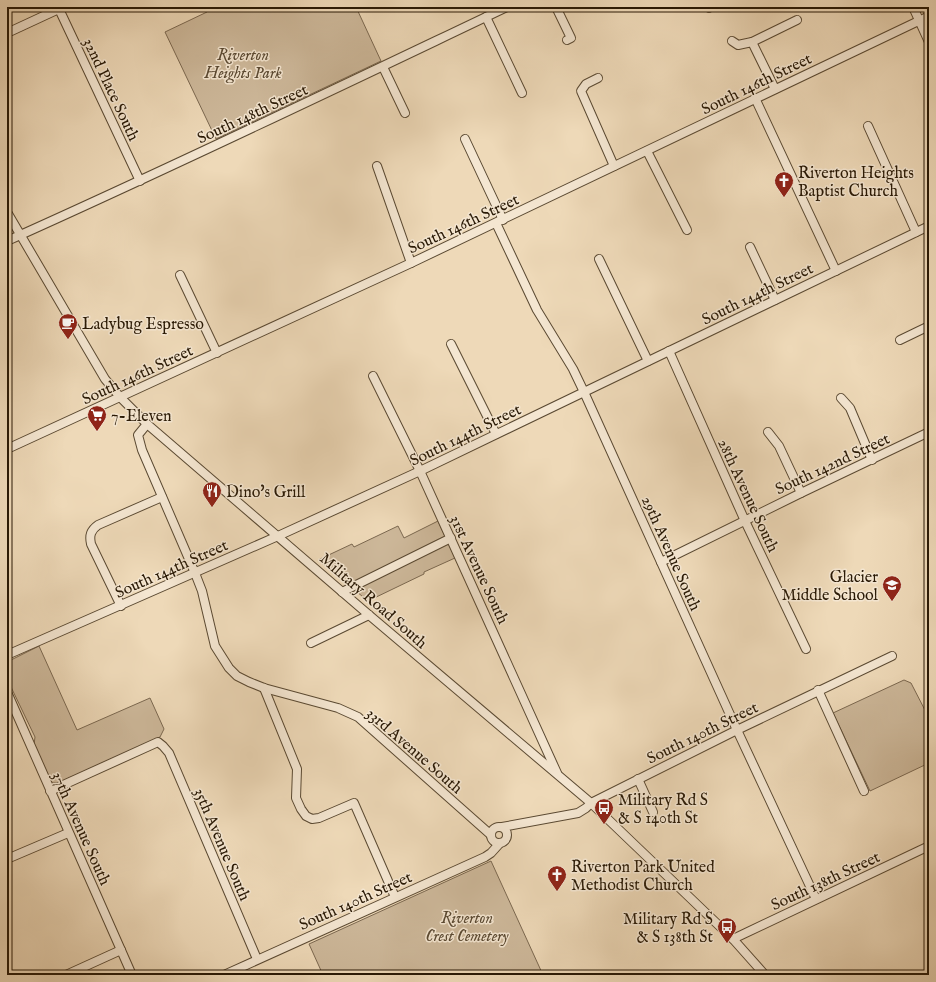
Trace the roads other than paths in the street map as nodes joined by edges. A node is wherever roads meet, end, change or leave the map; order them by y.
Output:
1 (507, 7) edge
2 (556, 7) edge
3 (913, 7) edge
4 (62, 8) edge
5 (929, 16) edge
6 (486, 17) junction
7 (797, 20) dead end
8 (919, 21) junction
9 (7, 33) edge
10 (567, 40) dead end
11 (732, 41) dead end
12 (752, 42) junction
13 (929, 42) edge
14 (383, 67) junction
15 (598, 78) dead end
16 (775, 89) junction
17 (522, 93) dead end
18 (755, 98) junction
19 (405, 113) dead end
20 (868, 126) dead end
21 (465, 139) dead end
22 (647, 151) junction
23 (377, 166) dead end
24 (614, 166) junction
25 (140, 181) junction
26 (7, 212) edge
27 (499, 222) junction
28 (929, 226) edge
29 (687, 230) dead end
30 (916, 232) junction
31 (20, 235) junction
32 (7, 241) edge
33 (750, 247) dead end
34 (599, 259) dead end
35 (412, 263) junction
36 (836, 271) junction
37 (180, 275) dead end
38 (775, 300) junction
39 (929, 326) edge
40 (900, 340) dead end
41 (451, 344) dead end
42 (669, 351) junction
43 (217, 353) junction
44 (648, 361) junction
45 (373, 376) dead end
46 (584, 392) junction
47 (120, 397) junction
48 (841, 398) dead end
49 (147, 424) junction
50 (768, 432) dead end
51 (929, 432) edge
52 (496, 434) junction
53 (7, 448) edge
54 (872, 460) junction
55 (420, 471) junction
56 (801, 493) junction
57 (162, 497) junction
58 (745, 521) junction
59 (278, 536) junction
60 (451, 538) junction
61 (661, 562) junction
62 (195, 573) junction
63 (342, 592) junction
64 (121, 606) junction
65 (369, 615) junction
66 (311, 643) dead end
67 (806, 649) dead end
68 (7, 655) edge
69 (892, 656) dead end
70 (264, 688) junction
71 (818, 690) junction
72 (7, 692) edge
73 (737, 730) junction
74 (558, 775) junction
75 (638, 779) junction
76 (50, 791) junction
77 (864, 791) dead end
78 (591, 803) junction
79 (653, 812) dead end
80 (474, 820) junction
81 (502, 829) junction
82 (68, 833) junction
83 (495, 841) junction
84 (929, 846) edge
85 (7, 859) edge
86 (395, 897) junction
87 (816, 899) junction
88 (733, 939) junction
89 (121, 950) junction
90 (257, 960) junction
91 (242, 967) junction
92 (66, 975) edge
93 (132, 975) edge
94 (224, 975) edge
95 (247, 975) edge
96 (765, 975) edge

1 - 6 street, South 148th Street
2 - 10 street
3 - 8 street
4 - 9 street
4 - 25 street, 32nd Place South
5 - 8 street, South 146th Street
6 - 14 street, South 148th Street
6 - 17 street
7 - 12 street
8 - 13 street
8 - 16 street, South 146th Street
11 - 12 street
12 - 16 street
14 - 19 street
14 - 25 street, South 148th Street
15 - 24 street
16 - 18 street, South 146th Street
18 - 22 street, South 146th Street
18 - 36 street
20 - 30 street
21 - 27 street, 29th Avenue South
22 - 24 street, South 146th Street
22 - 29 street
23 - 35 street
24 - 27 street, South 146th Street
25 - 31 street, South 148th Street
26 - 31 street, Military Road South
27 - 35 street, South 146th Street
27 - 46 street, 29th Avenue South
28 - 30 street, South 144th Street
30 - 36 street, South 144th Street
31 - 32 street, South 148th Street
31 - 47 street, Military Road South
33 - 38 street
34 - 44 street
35 - 43 street, South 146th Street
36 - 38 street, South 144th Street
37 - 43 street
38 - 42 street, South 144th Street
39 - 40 street
41 - 52 street
42 - 44 street, South 144th Street
42 - 58 street, 28th Avenue South
43 - 47 street, South 146th Street
44 - 46 street, South 144th Street
45 - 55 street, 31st Avenue South
46 - 52 street, South 144th Street
46 - 61 street, 29th Avenue South
47 - 49 street, Military Road South
47 - 53 street, South 146th Street
48 - 54 street
49 - 57 street, 33rd Avenue South
49 - 59 street, Military Road South
50 - 56 street
51 - 54 street, South 142nd Street
52 - 55 street, South 144th Street
54 - 56 street, South 142nd Street
55 - 59 street, South 144th Street
55 - 60 street, 31st Avenue South
56 - 58 street, South 142nd Street
57 - 62 street, 33rd Avenue South
57 - 64 street
58 - 61 street, South 142nd Street
58 - 67 street, 28th Avenue South
59 - 62 street, South 144th Street
59 - 63 street, Military Road South
60 - 63 street
60 - 74 street, 31st Avenue South
61 - 73 street, 29th Avenue South
62 - 64 street, South 144th Street
62 - 70 street, 33rd Avenue South
63 - 65 street, Military Road South
64 - 68 street, South 144th Street
65 - 66 street
65 - 74 street, Military Road South
69 - 71 street, South 140th Street
70 - 80 street, 33rd Avenue South
70 - 86 street
71 - 73 street, South 140th Street
71 - 77 street
72 - 76 street, 37th Avenue South
73 - 75 street, South 140th Street
73 - 87 street, 29th Avenue South
74 - 78 street, Military Road South
75 - 78 street, South 140th Street
75 - 79 street
76 - 82 street, 37th Avenue South
76 - 90 street, 35th Avenue South
78 - 81 street, South 140th Street
78 - 88 street, Military Road South
80 - 81 street, 33rd Avenue South
80 - 83 street, 33rd Avenue South
81 - 83 street
81 - 83 street
82 - 85 street
82 - 89 street, 37th Avenue South
83 - 86 street, South 140th Street
84 - 87 street, South 138th Street
86 - 90 street, South 140th Street
87 - 88 street, South 138th Street
88 - 96 street, Military Road South
89 - 92 street
89 - 93 street, 37th Avenue South
90 - 91 street, South 140th Street
91 - 94 street, South 140th Street
91 - 95 street

